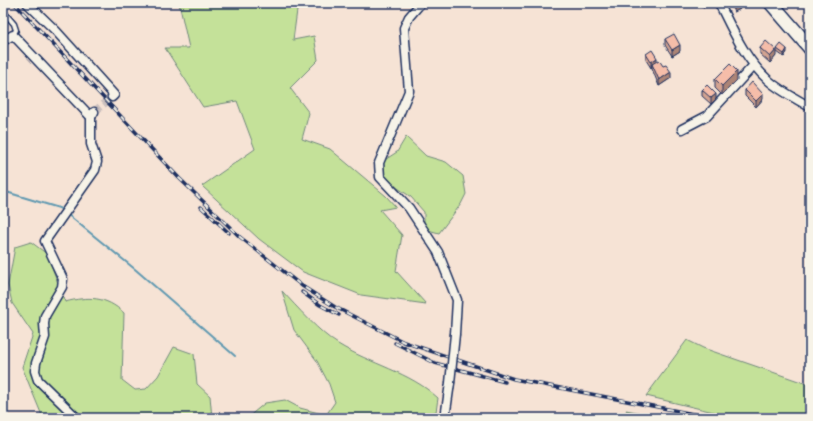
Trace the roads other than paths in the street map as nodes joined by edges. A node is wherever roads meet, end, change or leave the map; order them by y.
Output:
1 (27, 3) edge
2 (421, 3) edge
3 (719, 3) edge
4 (771, 3) edge
5 (3, 11) edge
6 (13, 35) junction
7 (3, 41) edge
8 (810, 48) edge
9 (754, 65) junction
10 (112, 97) dead end
11 (810, 107) edge
12 (682, 129) dead end
13 (77, 418) edge
14 (445, 418) edge

1 - 10 street
2 - 14 street, bridge
3 - 9 street
4 - 8 highway
5 - 6 lane
6 - 7 street
6 - 13 street
9 - 11 street
9 - 12 street

